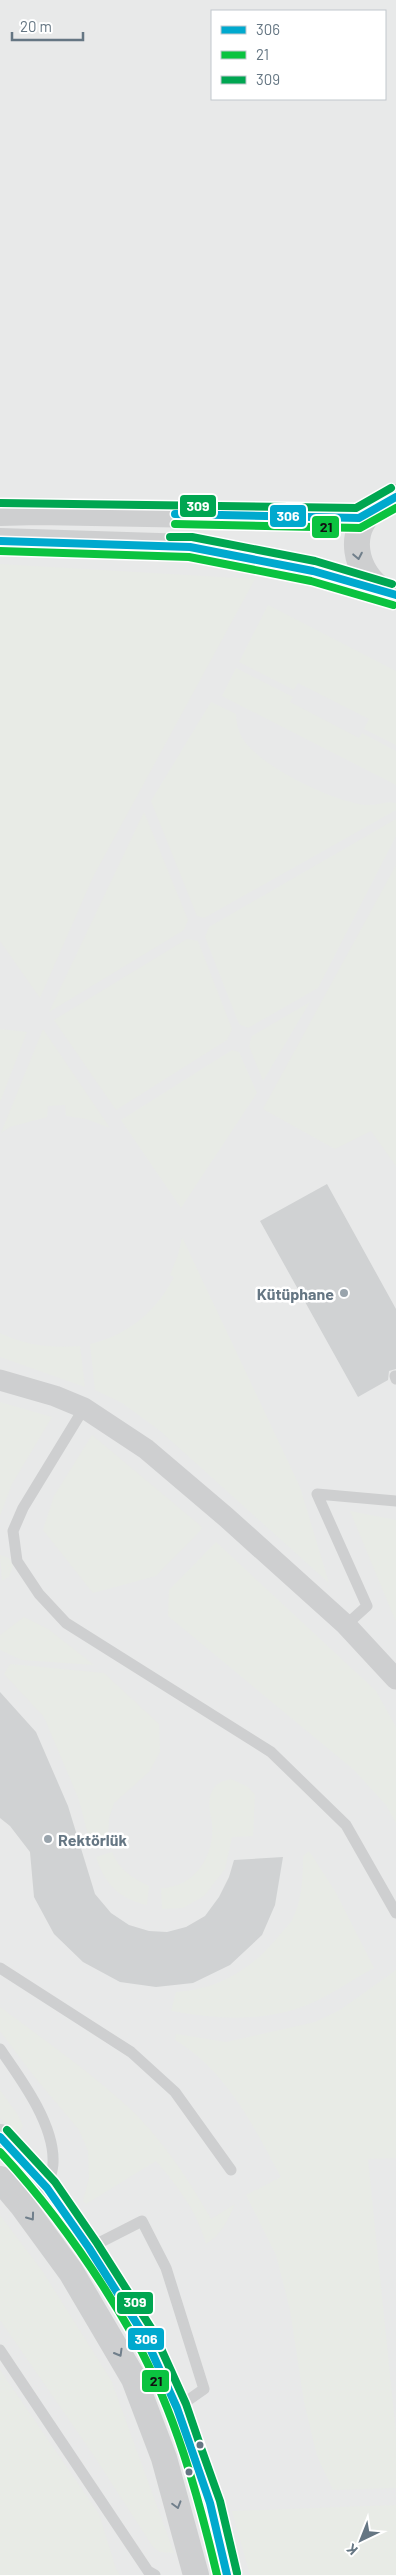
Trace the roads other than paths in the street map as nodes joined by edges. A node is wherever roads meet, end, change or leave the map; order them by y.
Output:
1 (392, 499) edge
2 (0, 513) edge
3 (0, 541) edge
4 (394, 596) edge
5 (0, 1380) edge
6 (84, 1408) junction
7 (396, 1501) edge
8 (346, 1625) junction
9 (396, 1679) edge
10 (396, 1913) edge
11 (0, 1968) edge
12 (0, 2049) edge
13 (0, 2138) edge
14 (231, 2170) dead end
15 (0, 2180) edge
16 (47, 2188) junction
17 (89, 2248) junction
18 (0, 2350) edge
19 (177, 2408) junction
20 (155, 2575) edge
21 (196, 2575) edge
22 (227, 2575) edge

1 - 2 street
1 -> 4 street
3 - 4 street
5 - 6 street
6 - 8 street
6 - 10 lane
7 - 8 lane
8 - 9 street
11 - 14 lane
12 - 16 lane
13 - 16 street
15 -> 21 street
16 - 17 street
17 - 19 street
17 - 19 lane
18 - 20 lane
19 - 22 street

